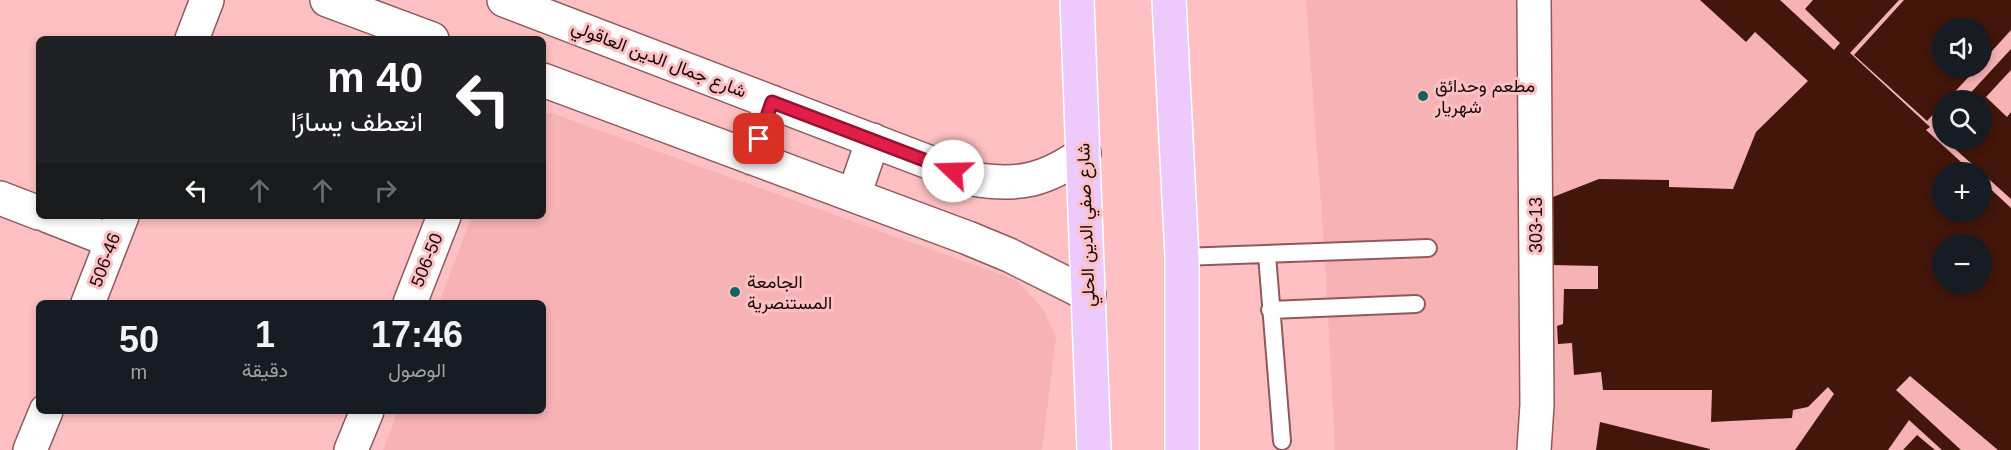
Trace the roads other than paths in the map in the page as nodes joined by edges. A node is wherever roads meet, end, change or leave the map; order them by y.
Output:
1 (207, 0) edge
2 (327, 0) edge
3 (506, 0) edge
4 (1077, 0) edge
5 (1169, 0) edge
6 (1534, 0) edge
7 (193, 36) edge
8 (424, 36) edge
9 (546, 81) edge
10 (772, 102) junction
11 (873, 140) junction
12 (1084, 153) junction
13 (752, 158) junction
14 (854, 195) junction
15 (0, 198) edge
16 (36, 212) edge
17 (65, 219) edge
18 (443, 219) edge
19 (117, 228) edge
20 (1428, 248) dead end
21 (1267, 255) junction
22 (1182, 257) junction
23 (1089, 295) junction
24 (89, 300) edge
25 (411, 300) edge
26 (1416, 304) dead end
27 (1270, 309) junction
28 (44, 414) edge
29 (366, 414) edge
30 (1282, 441) dead end
31 (30, 450) edge
32 (351, 450) edge
33 (1094, 450) edge
34 (1182, 450) edge
35 (1534, 450) edge

1 - 7 street
2 - 8 street
3 - 10 street, شارع جمال الدين العاقولي
4 - 12 main road, شارع صفي الدين الحلي
5 - 22 main road
6 - 35 street, 303-13
9 - 13 street
10 - 11 street, شارع جمال الدين العاقولي
10 - 13 street
11 - 12 street, شارع جمال الدين العاقولي
11 - 14 street
12 - 23 main road, شارع صفي الدين الحلي
13 - 14 street
14 - 23 street
15 - 16 street
17 - 19 street
18 - 25 street, 506-50
19 - 24 street, 506-46
20 - 21 lane
21 - 22 lane
21 - 27 lane
22 - 34 main road
23 - 33 main road, شارع صفي الدين الحلي
26 - 27 lane
27 - 30 lane
28 - 31 street
29 - 32 street

